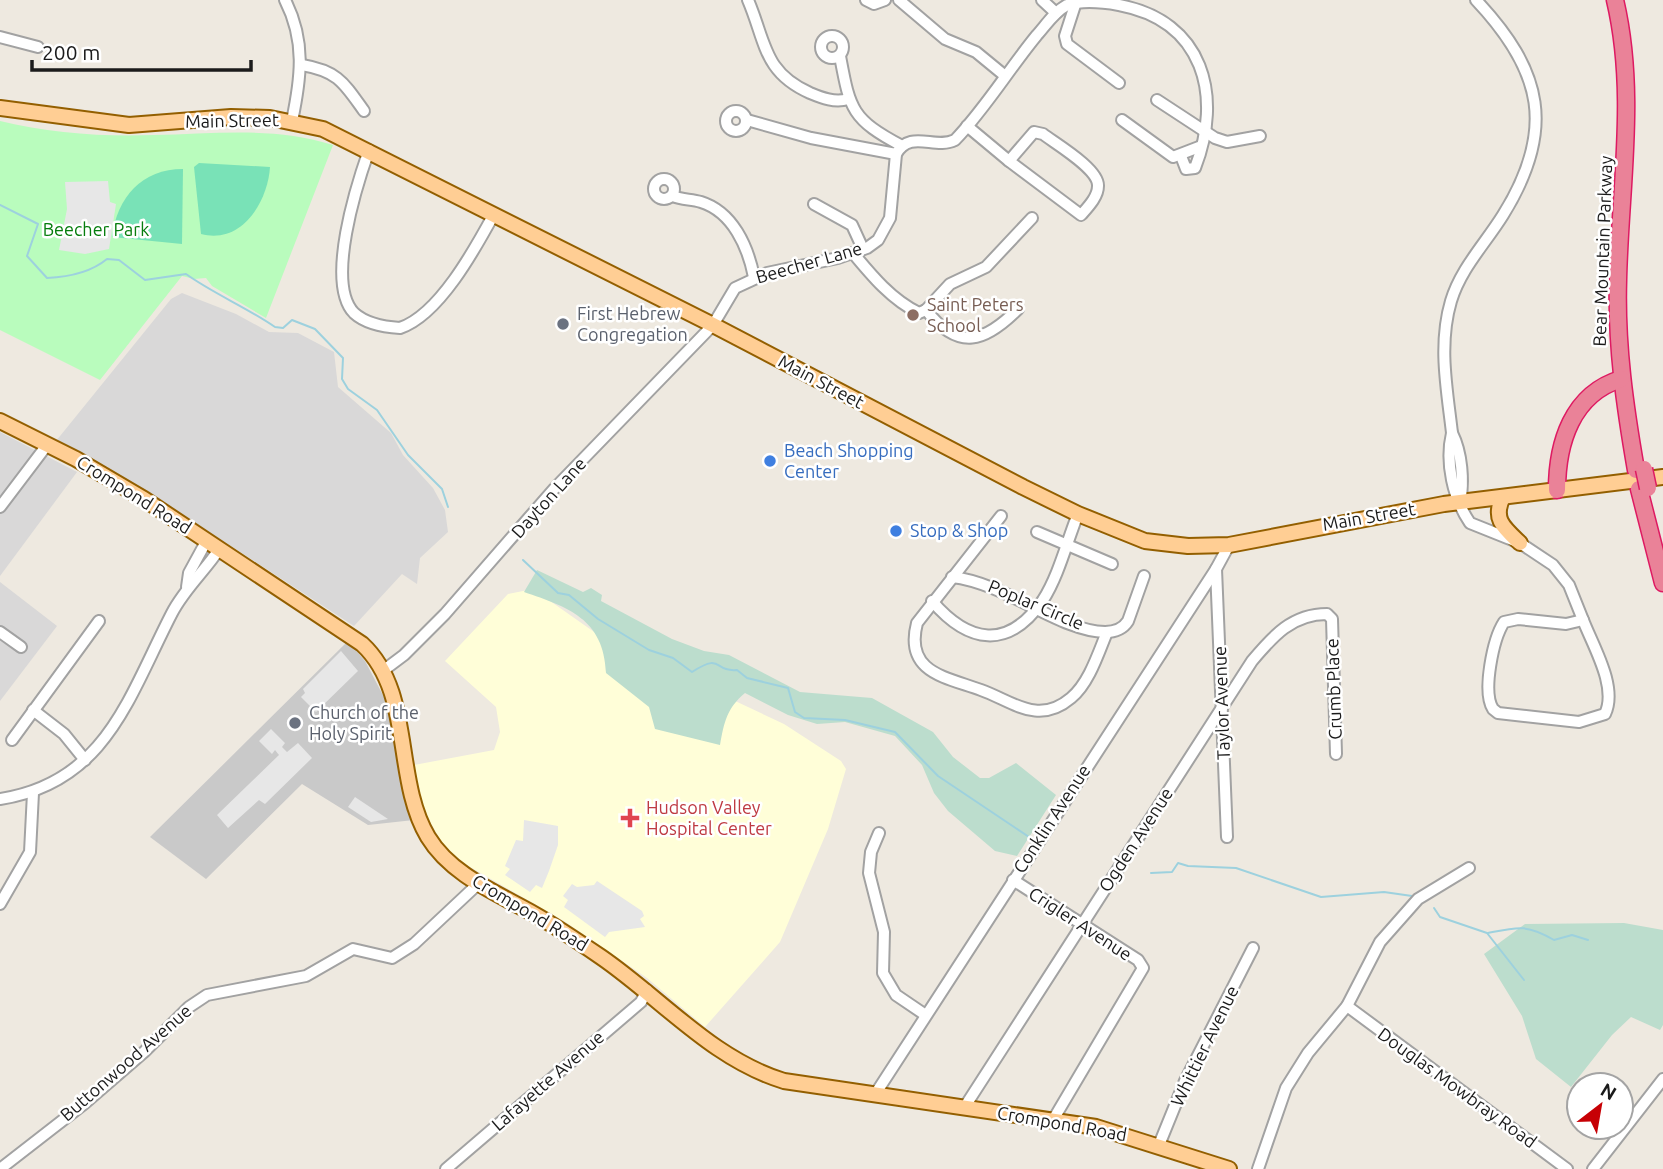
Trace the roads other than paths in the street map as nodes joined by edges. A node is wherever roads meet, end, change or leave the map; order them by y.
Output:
1 (285, 0) edge
2 (748, 0) edge
3 (866, 0) edge
4 (885, 0) edge
5 (899, 0) edge
6 (1042, 0) edge
7 (1476, 0) edge
8 (1615, 0) edge
9 (1625, 0) edge
10 (1083, 1) edge
11 (1144, 5) edge
12 (1056, 13) junction
13 (0, 37) edge
14 (38, 47) dead end
15 (840, 56) dead end
16 (302, 65) junction
17 (1004, 75) junction
18 (1119, 83) dead end
19 (848, 99) junction
20 (1157, 100) dead end
21 (0, 108) edge
22 (364, 111) dead end
23 (747, 120) dead end
24 (1122, 120) dead end
25 (292, 121) junction
26 (967, 126) junction
27 (1206, 131) junction
28 (1260, 136) dead end
29 (1199, 146) junction
30 (369, 150) junction
31 (899, 150) junction
32 (1181, 156) junction
33 (1009, 161) junction
34 (673, 196) dead end
35 (814, 204) dead end
36 (494, 214) junction
37 (1032, 218) dead end
38 (858, 251) junction
39 (754, 277) junction
40 (1018, 309) dead end
41 (926, 310) junction
42 (713, 325) junction
43 (1621, 379) junction
44 (0, 421) edge
45 (47, 444) junction
46 (1640, 470) junction
47 (1663, 477) edge
48 (1644, 488) junction
49 (1556, 490) junction
50 (1503, 497) junction
51 (1460, 503) junction
52 (0, 508) edge
53 (1078, 514) junction
54 (1001, 516) dead end
55 (1037, 532) dead end
56 (1520, 543) junction
57 (213, 544) junction
58 (1662, 544) edge
59 (1066, 545) junction
60 (1228, 545) junction
61 (1112, 564) dead end
62 (1216, 569) junction
63 (1144, 576) dead end
64 (952, 577) junction
65 (1663, 583) edge
66 (932, 601) junction
67 (1037, 607) junction
68 (1583, 620) junction
69 (99, 621) dead end
70 (1332, 624) joint
71 (0, 632) edge
72 (1107, 632) junction
73 (21, 647) dead end
74 (384, 670) junction
75 (1222, 707) junction
76 (33, 710) junction
77 (12, 740) dead end
78 (1336, 754) dead end
79 (85, 760) junction
80 (33, 793) junction
81 (0, 799) edge
82 (878, 833) dead end
83 (1227, 837) dead end
84 (1469, 868) dead end
85 (1013, 880) junction
86 (479, 883) junction
87 (0, 904) edge
88 (1081, 925) junction
89 (1253, 948) dead end
90 (647, 990) junction
91 (1347, 1006) junction
92 (924, 1014) junction
93 (1663, 1079) edge
94 (876, 1093) junction
95 (964, 1108) junction
96 (1053, 1120) junction
97 (1159, 1145) junction
98 (1187, 1162) edge
99 (1, 1169) edge
100 (446, 1169) edge
101 (1230, 1169) edge
102 (1258, 1169) edge
103 (1567, 1169) edge
104 (1592, 1169) edge

1 - 16 street
2 - 19 street
3 - 4 street
5 - 17 street
6 - 12 street
7 - 51 street
8 - 43 highway, Bear Mountain Parkway
9 - 46 highway, Bear Mountain Parkway
10 - 11 street
10 - 12 street
10 - 18 street
11 - 27 street
12 - 17 street
13 - 14 street
15 - 19 street
16 - 22 street
16 - 25 street
17 - 26 street
19 - 31 street
20 - 27 street
21 - 25 main road, Main Street
23 - 31 street
24 - 32 street
25 - 30 main road, Main Street
26 - 31 street
26 - 33 street
27 - 28 street
27 - 29 street
29 - 32 street
29 - 32 street
30 - 36 main road, Main Street
30 - 36 street
31 - 38 street, Beecher Lane
33 - 33 street
34 - 39 street
35 - 38 street
36 - 42 main road, Main Street
37 - 41 street
38 - 39 street, Beecher Lane
38 - 41 street
39 - 42 street, Beecher Lane
40 - 41 street
42 - 53 main road, Main Street
42 - 74 street, Dayton Lane
43 - 46 highway, Bear Mountain Parkway
43 - 49 highway
44 - 45 main road, Crompond Road
45 - 52 street
45 - 57 main road, Crompond Road
46 - 48 highway, Bear Mountain Parkway, bridge
47 - 49 main road, Main Street
48 - 58 highway, Bear Mountain Parkway
48 - 65 highway, Bear Mountain Parkway
49 - 50 main road, Main Street
50 - 51 main road, Main Street
50 - 56 main road
51 - 56 street
51 - 60 main road, Main Street
53 - 59 street
53 - 60 main road, Main Street
54 - 64 street, Poplar Circle
55 - 59 street
56 - 68 street
57 - 74 main road, Crompond Road
57 - 79 street
59 - 61 street
59 - 67 street
60 - 62 street, Conklin Avenue
62 - 75 street, Taylor Avenue
62 - 85 street, Conklin Avenue
63 - 72 street
64 - 66 street, Poplar Circle
64 - 67 street, Poplar Circle
66 - 67 street
66 - 72 street, Poplar Circle
67 - 72 street, Poplar Circle
68 - 68 street
69 - 76 street
70 - 75 street, Ogden Avenue
70 - 78 street, Crumb Place
71 - 73 street
74 - 86 main road, Crompond Road
75 - 83 street, Taylor Avenue
75 - 88 street, Ogden Avenue
76 - 77 street
76 - 79 street
79 - 80 street
80 - 81 street
80 - 87 street
82 - 92 street
84 - 91 street
85 - 88 street, Crigler Avenue
85 - 92 street, Conklin Avenue
86 - 90 main road, Crompond Road
86 - 99 street, Buttonwood Avenue
88 - 95 street, Ogden Avenue
88 - 96 street, Crigler Avenue
89 - 97 street, Whittier Avenue
90 - 94 main road, Crompond Road
90 - 100 street, Lafayette Avenue
91 - 102 street
91 - 103 street, Douglas Mowbray Road
92 - 94 street, Conklin Avenue
93 - 104 street
94 - 95 main road, Crompond Road
95 - 96 main road, Crompond Road
96 - 97 main road, Crompond Road
97 - 98 main road, Crompond Road
98 - 101 main road, Crompond Road

